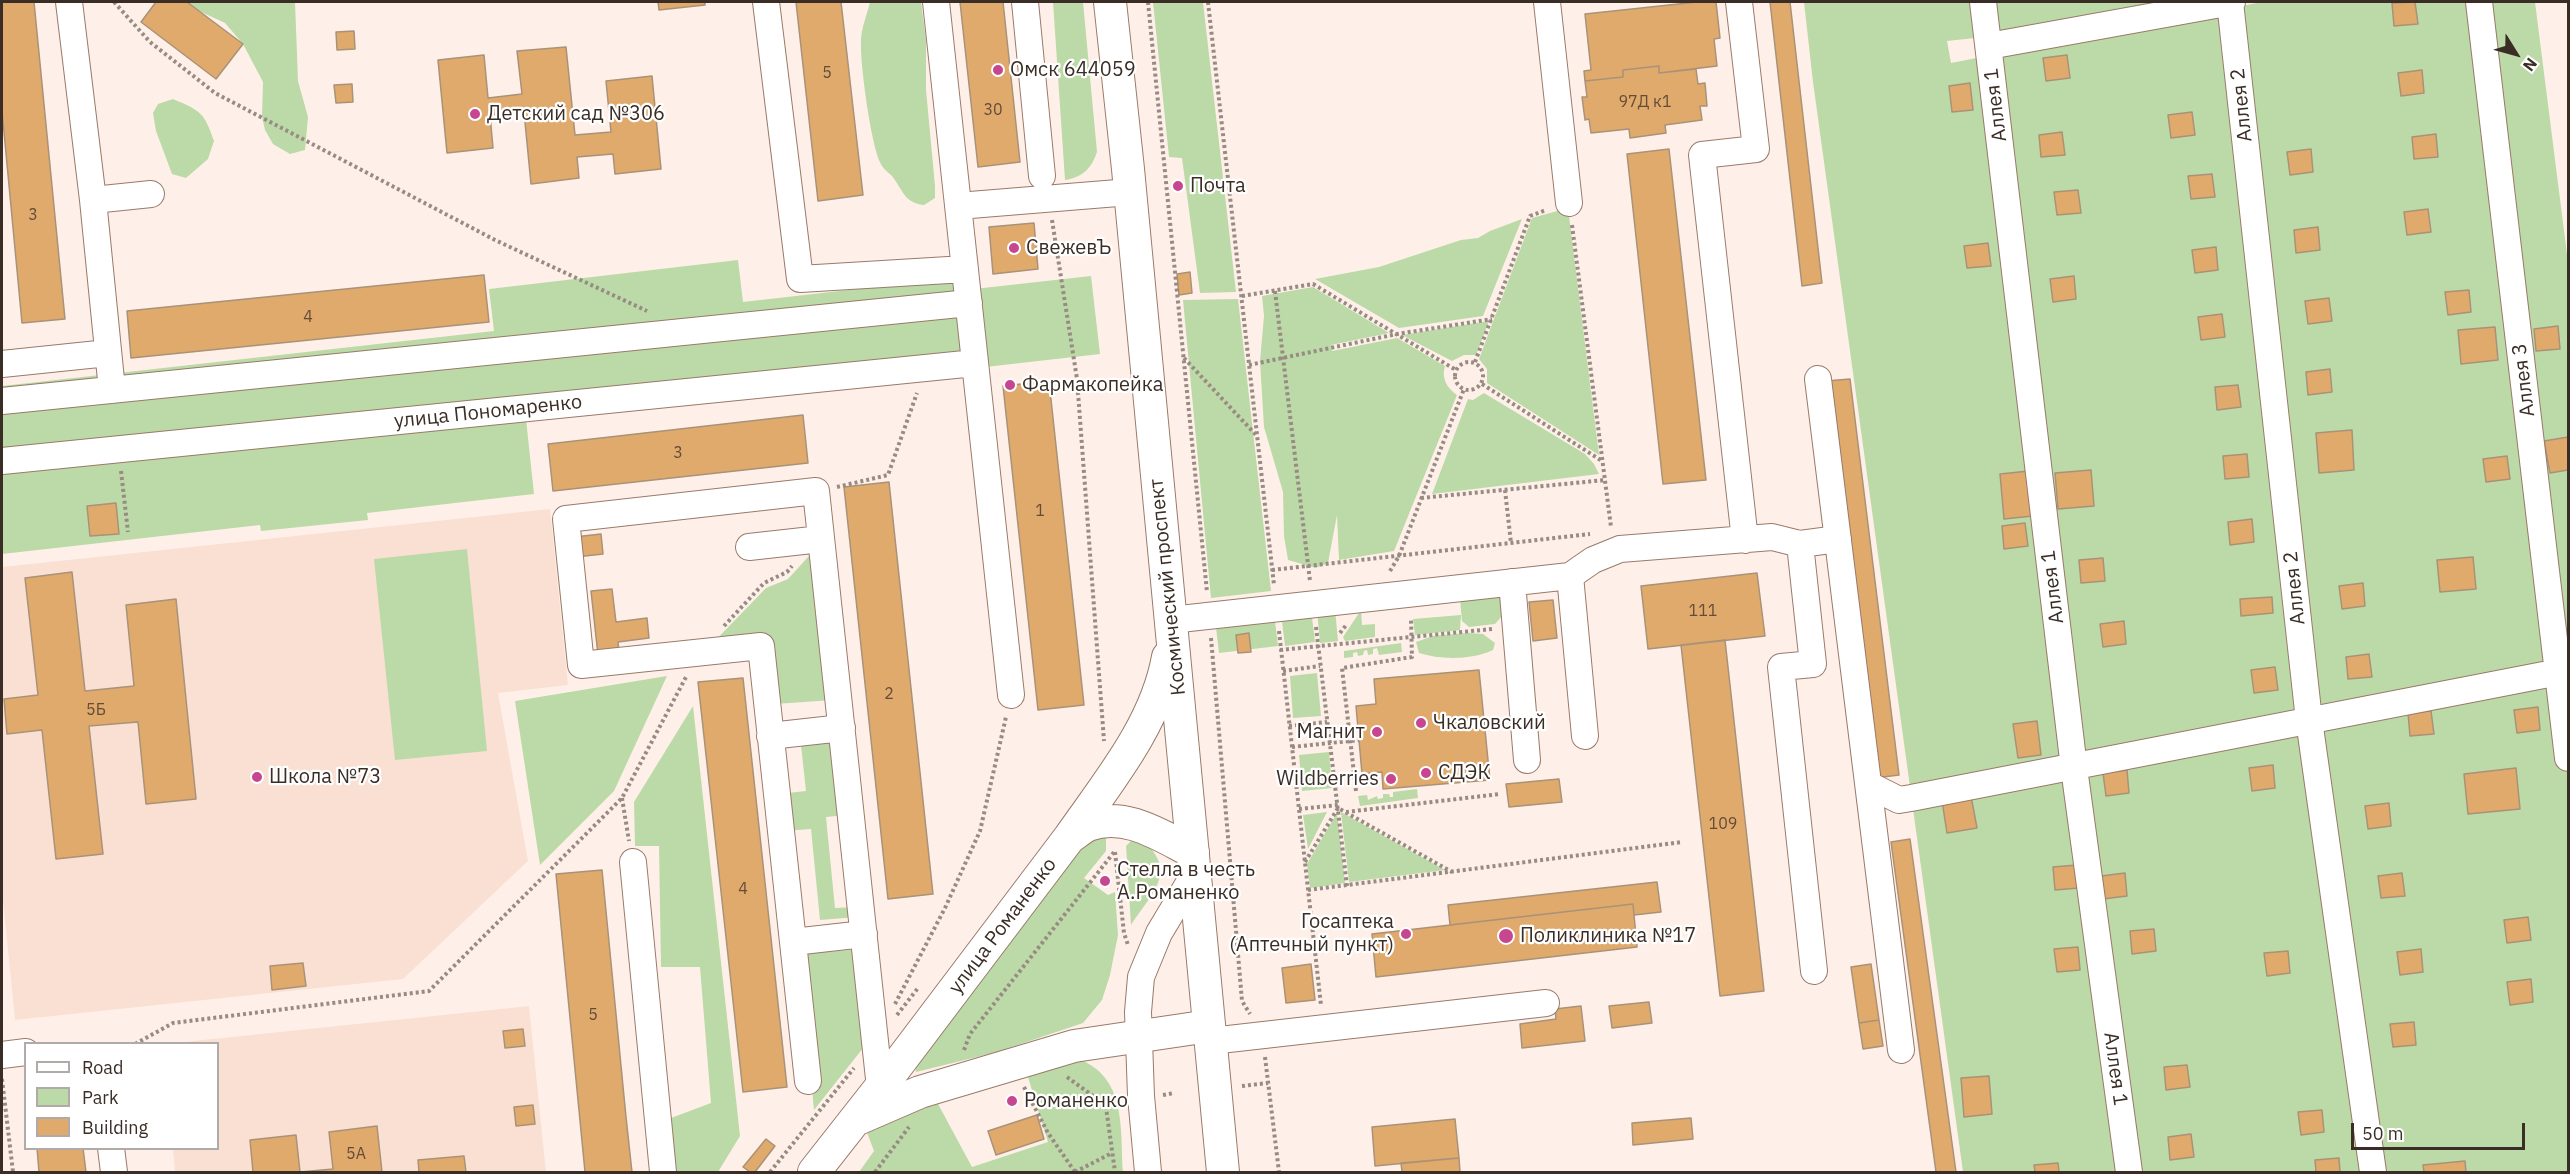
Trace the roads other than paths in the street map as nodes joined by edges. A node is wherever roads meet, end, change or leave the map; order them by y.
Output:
1 (69, 2) edge
2 (765, 2) edge
3 (936, 2) edge
4 (1025, 2) edge
5 (1110, 2) edge
6 (1547, 2) edge
7 (1739, 2) edge
8 (1983, 2) edge
9 (2231, 2) edge
10 (2479, 2) edge
11 (1989, 46) junction
12 (1045, 187) junction
13 (1130, 192) junction
14 (151, 194) dead end
15 (93, 200) junction
16 (1569, 203) road end
17 (958, 206) junction
18 (965, 268) junction
19 (969, 303) junction
20 (108, 353) junction
21 (975, 363) junction
22 (2, 364) edge
23 (1818, 379) dead end
24 (112, 390) junction
25 (2, 401) edge
26 (2, 461) edge
27 (819, 539) junction
28 (1838, 539) junction
29 (1745, 540) junction
30 (1800, 544) junction
31 (749, 547) dead end
32 (1570, 576) junction
33 (1512, 582) junction
34 (1172, 626) junction
35 (2559, 672) junction
36 (1011, 695) road end
37 (2309, 720) junction
38 (842, 728) junction
39 (770, 736) junction
40 (1585, 736) dead end
41 (2568, 758) edge
42 (1527, 760) dead end
43 (2074, 768) junction
44 (1869, 785) junction
45 (1069, 838) junction
46 (633, 862) road end
47 (1194, 863) junction
48 (864, 934) junction
49 (793, 942) junction
50 (1815, 971) dead end
51 (1546, 1003) dead end
52 (1210, 1034) junction
53 (1139, 1037) junction
54 (1902, 1050) dead end
55 (24, 1052) edge
56 (2, 1055) edge
57 (808, 1081) dead end
58 (880, 1088) junction
59 (854, 1120) junction
60 (111, 1150) edge
61 (114, 1173) edge
62 (663, 1173) edge
63 (814, 1173) edge
64 (1148, 1173) edge
65 (1223, 1173) edge
66 (2129, 1173) edge
67 (2373, 1173) edge

1 - 15 street
2 - 18 street
3 - 17 street
4 - 12 street
5 - 13 main road, Космический проспект
6 - 16 street
7 - 29 street
8 - 11 street, Аллея 1
9 - 11 street
9 - 37 street, Аллея 2
10 - 35 street, Аллея 3
11 - 43 street, Аллея 1
12 - 13 street
12 - 17 street
13 - 34 main road, Космический проспект
14 - 15 street
15 - 20 street
17 - 18 street
18 - 19 street
19 - 21 street
19 - 24 street
20 - 22 street
20 - 24 street
21 - 26 street, улица Пономаренко
21 - 36 street
23 - 28 street
24 - 25 street
27 - 31 street
27 - 38 street
27 - 39 street
28 - 30 street
28 - 44 street
29 - 30 street
29 - 32 street
30 - 50 street
32 - 33 street
32 - 40 street
33 - 34 street
33 - 42 street
34 - 45 main road
34 - 47 main road, Космический проспект
35 - 37 street
35 - 41 street, Аллея 3
37 - 43 street
37 - 67 street, Аллея 2
38 - 39 street
38 - 48 street
39 - 49 street
43 - 44 street
43 - 66 street, Аллея 1
44 - 54 street
45 - 47 main road, улица Романенко
45 - 58 main road, улица Романенко
46 - 62 street
47 - 52 main road, Космический проспект
47 - 53 street
48 - 49 street
48 - 58 street
49 - 57 street
51 - 52 street
52 - 53 main road, улица Романенко
52 - 65 main road, Космический проспект
53 - 59 main road, улица Романенко
53 - 64 street
55 - 56 street
58 - 59 main road, улица Романенко
59 - 63 main road, улица Романенко
60 - 61 street

